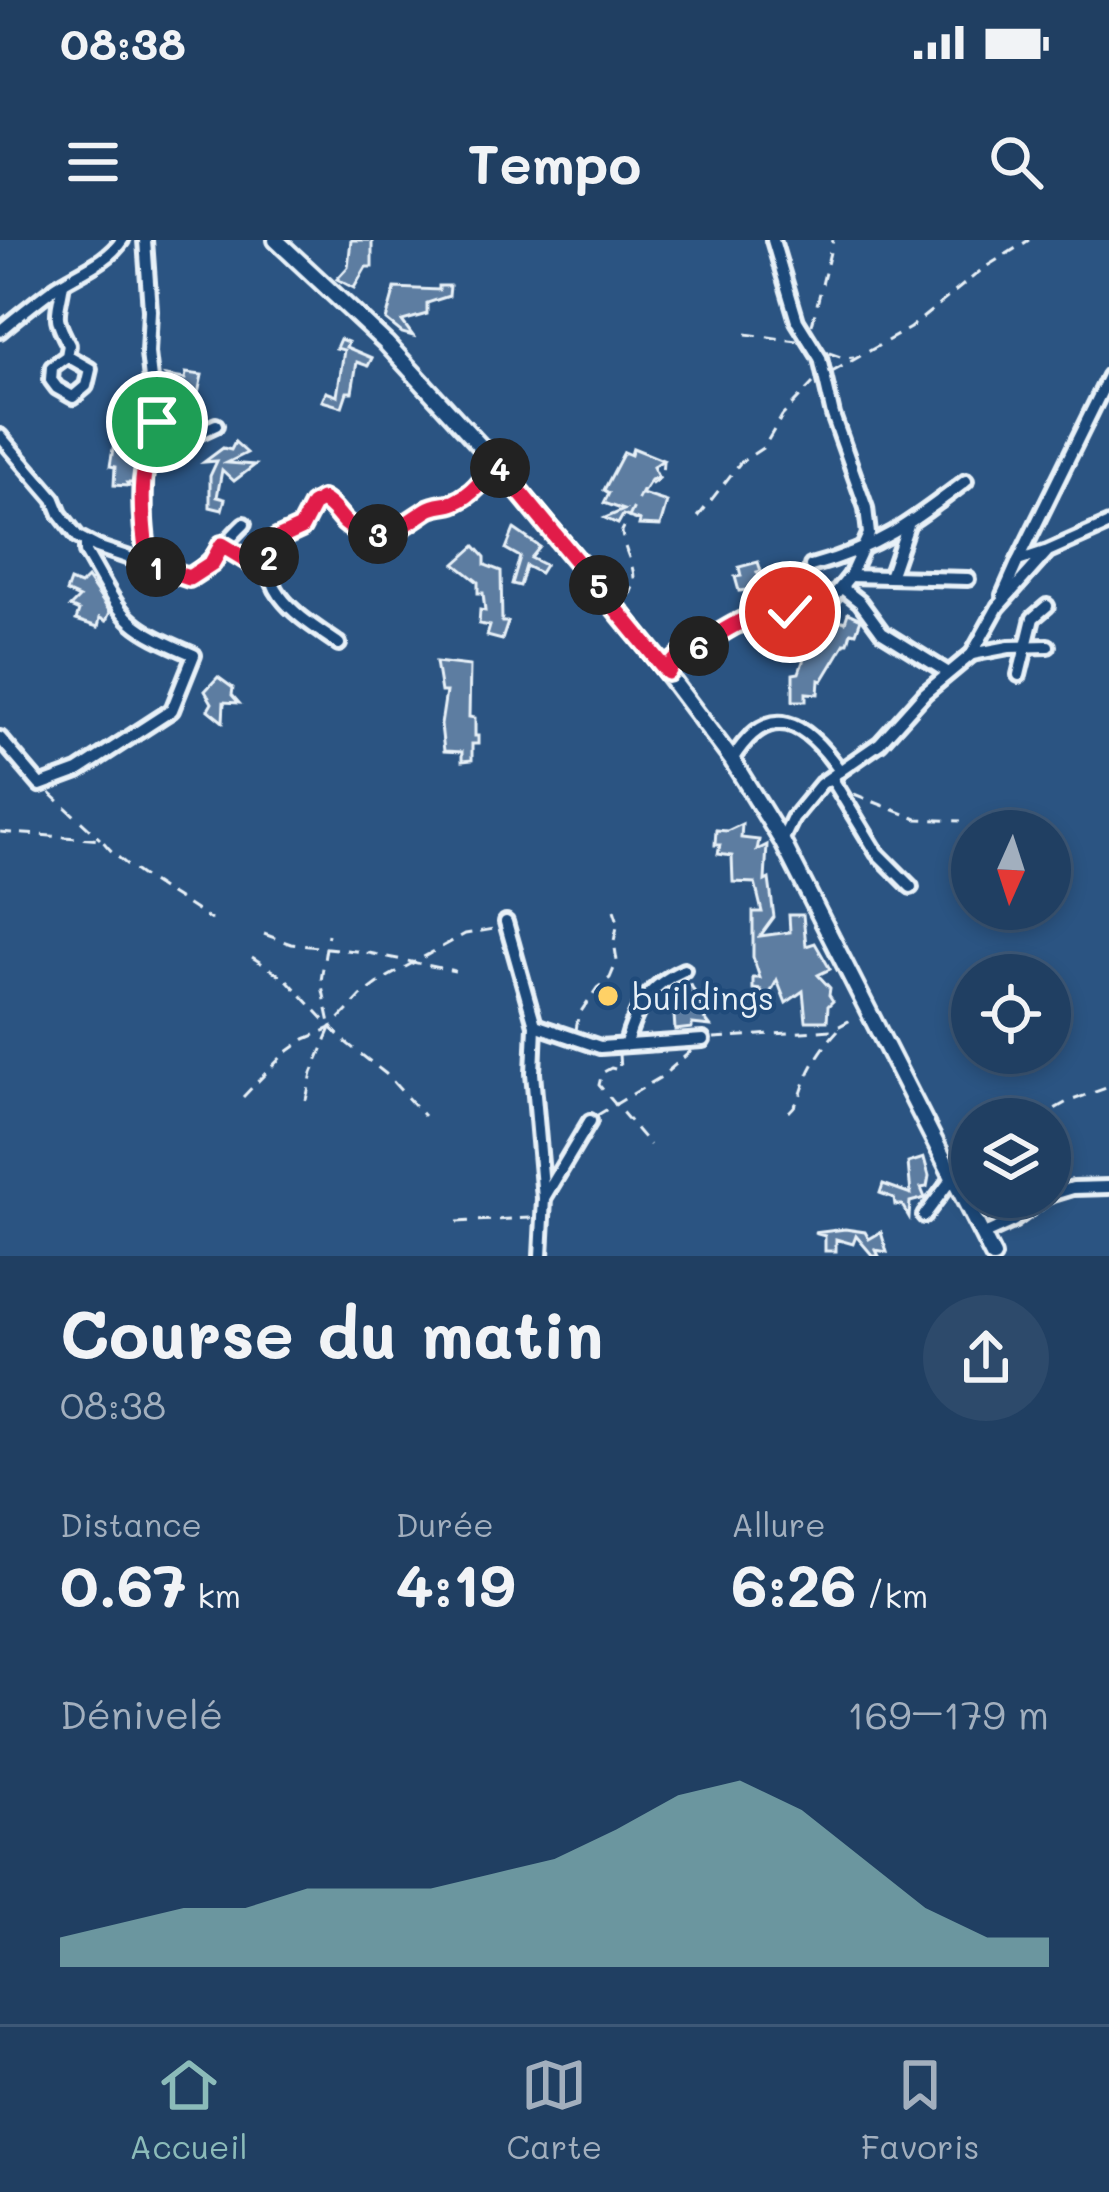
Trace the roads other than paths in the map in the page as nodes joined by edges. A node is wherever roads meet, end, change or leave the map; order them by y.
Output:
1 (122, 240) edge
2 (146, 240) edge
3 (276, 240) edge
4 (773, 240) edge
5 (63, 283) junction
6 (1, 329) edge
7 (67, 356) dead end
8 (1109, 376) edge
9 (216, 424) dead end
10 (0, 436) edge
11 (155, 446) junction
12 (494, 461) junction
13 (966, 481) dead end
14 (244, 524) dead end
15 (1109, 524) edge
16 (908, 525) junction
17 (86, 543) junction
18 (222, 545) junction
19 (1048, 551) junction
20 (862, 552) junction
21 (1018, 561) junction
22 (148, 564) junction
23 (812, 566) dead end
24 (268, 573) junction
25 (891, 574) junction
26 (850, 576) junction
27 (968, 579) dead end
28 (841, 587) junction
29 (1047, 606) dead end
30 (998, 607) junction
31 (1033, 618) junction
32 (339, 644) dead end
33 (1028, 646) junction
34 (1048, 646) dead end
35 (1009, 647) junction
36 (972, 654) junction
37 (668, 672) junction
38 (947, 672) junction
39 (1018, 675) dead end
40 (0, 737) edge
41 (732, 760) junction
42 (836, 776) junction
43 (782, 841) junction
44 (911, 887) dead end
45 (507, 926) road end
46 (684, 970) dead end
47 (535, 1024) junction
48 (703, 1040) road end
49 (626, 1042) junction
50 (590, 1121) road end
51 (951, 1173) edge
52 (951, 1180) edge
53 (1109, 1187) edge
54 (1071, 1189) edge
55 (544, 1198) junction
56 (924, 1216) dead end
57 (974, 1218) edge
58 (1017, 1218) edge
59 (982, 1235) junction
60 (542, 1256) edge
61 (993, 1256) edge

1 - 5 street
2 - 11 street
3 - 12 main road
4 - 20 street
5 - 6 street
5 - 7 street
8 - 21 street
9 - 11 street
10 - 17 street
11 - 22 street
12 - 24 street
12 - 37 main road
13 - 16 street
14 - 18 street
15 - 19 street
16 - 20 street
16 - 25 street
17 - 22 street
17 - 40 street
18 - 22 street
18 - 24 street
19 - 21 street
19 - 30 street
20 - 23 street
20 - 26 street
21 - 30 street
24 - 32 street
25 - 26 street
25 - 27 street
26 - 28 street
28 - 37 street
28 - 38 street
29 - 31 street
30 - 36 street
31 - 33 street
31 - 35 street
33 - 34 street
33 - 35 street
33 - 39 street
35 - 36 street
36 - 38 street
37 - 41 main road
38 - 42 street
41 - 42 street
41 - 43 main road
42 - 43 street
42 - 44 street
43 - 51 main road
45 - 47 street
46 - 49 street
47 - 49 street
47 - 55 street
48 - 49 street
50 - 55 street
52 - 56 street
53 - 54 street
55 - 60 street
57 - 59 main road
58 - 59 street
59 - 61 main road

